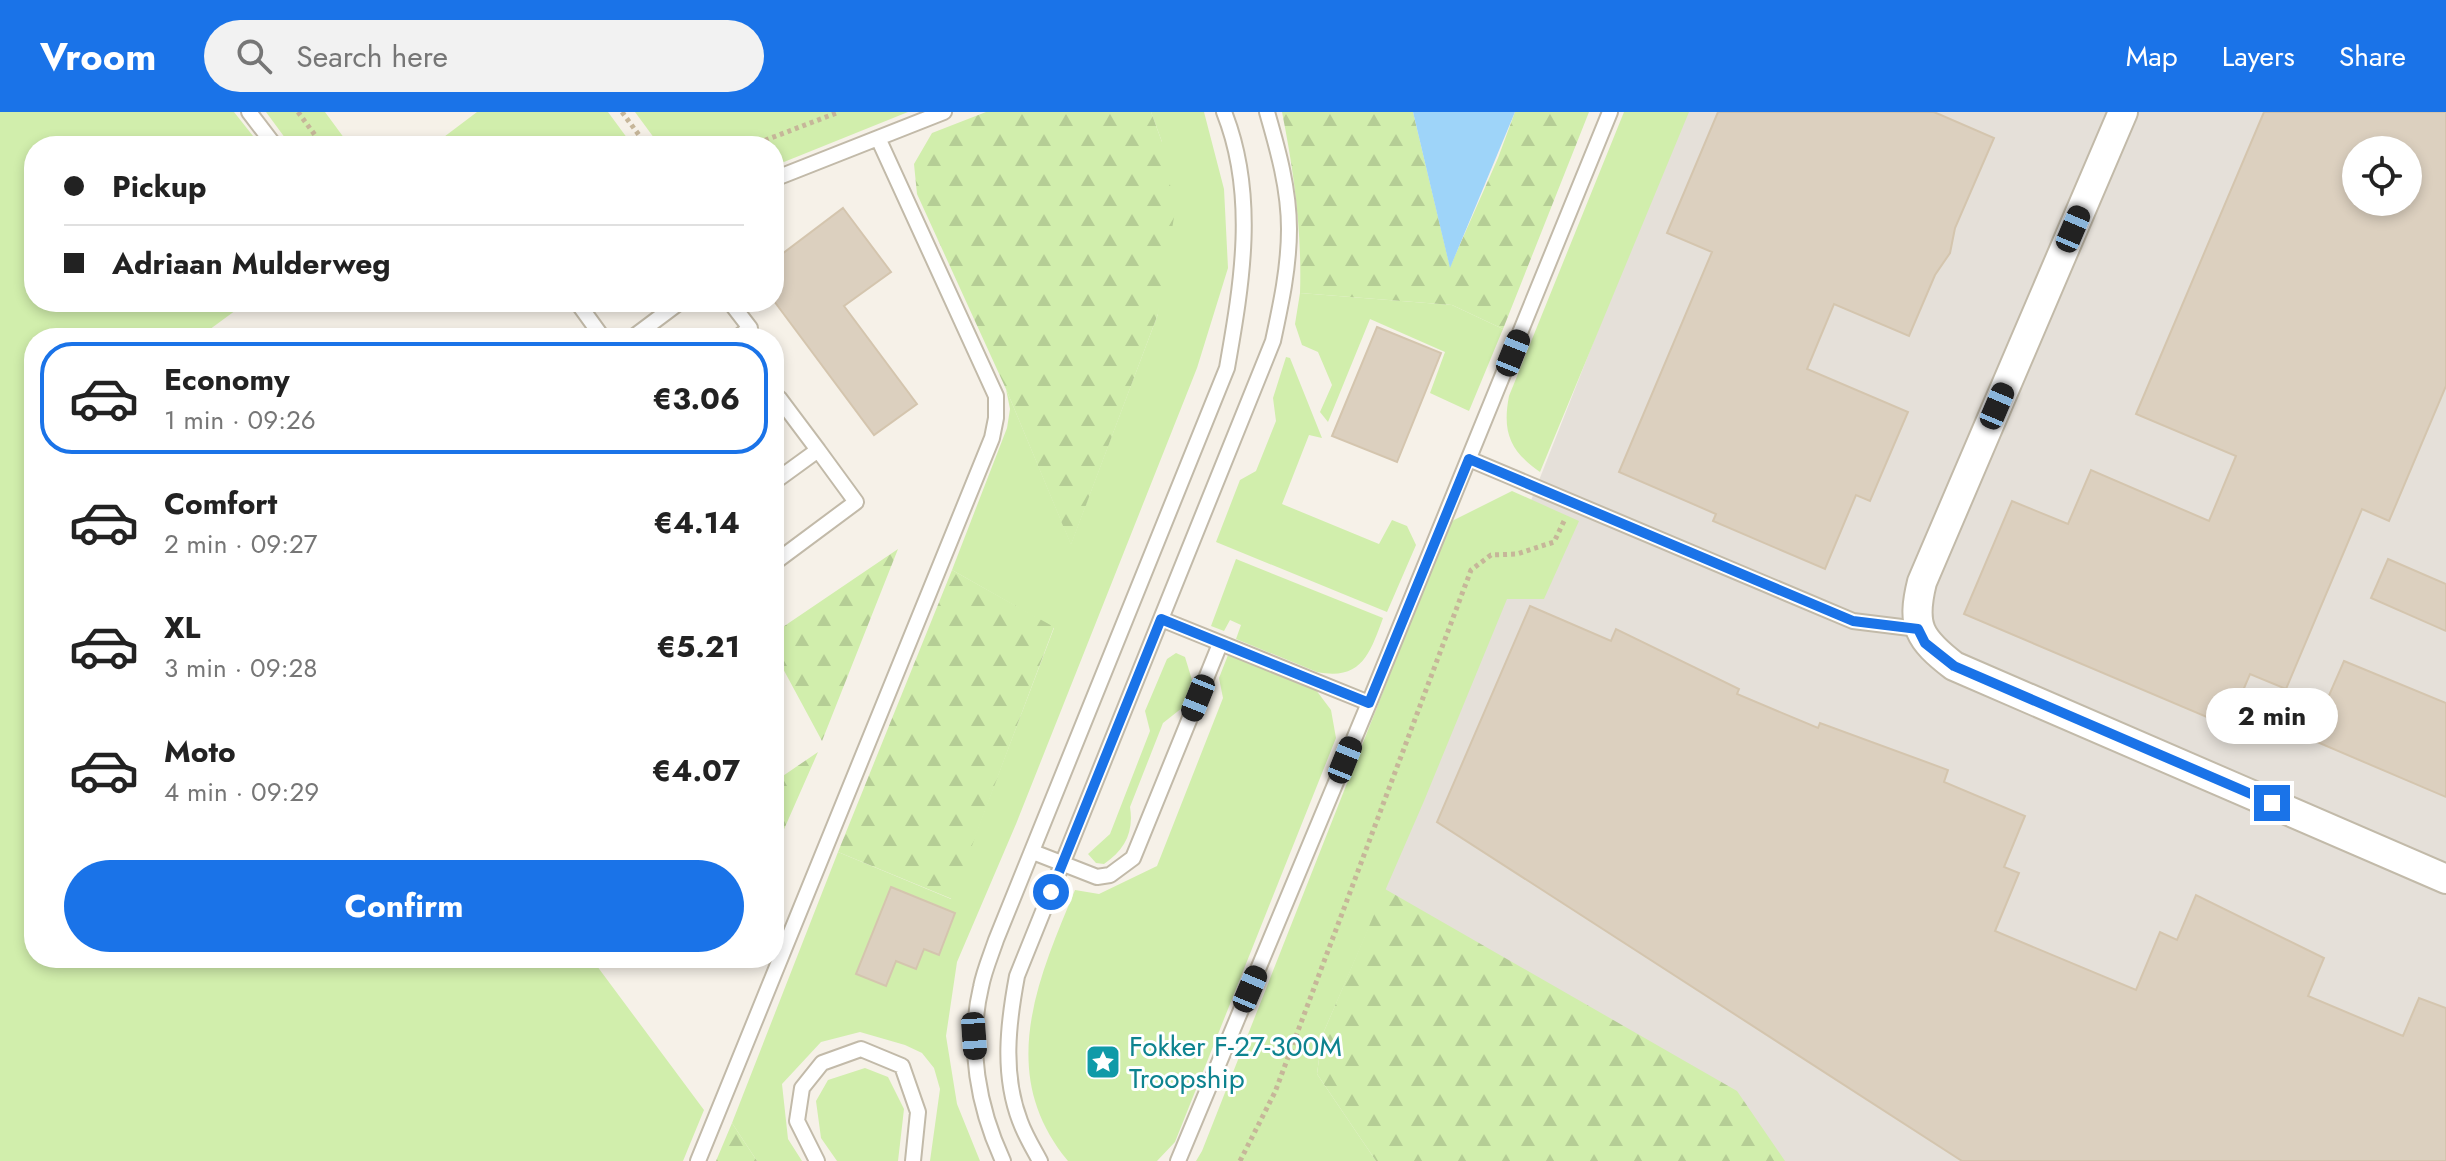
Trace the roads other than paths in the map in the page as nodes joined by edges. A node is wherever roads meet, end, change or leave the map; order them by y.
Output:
1 (249, 112) edge
2 (944, 112) edge
3 (1224, 112) edge
4 (1267, 112) edge
5 (1610, 112) edge
6 (2123, 112) edge
7 (267, 136) edge
8 (878, 138) junction
9 (784, 175) edge
10 (667, 312) edge
11 (738, 312) edge
12 (645, 328) edge
13 (750, 328) edge
14 (784, 405) edge
15 (818, 450) junction
16 (1469, 459) junction
17 (784, 475) edge
18 (784, 556) edge
19 (1161, 619) junction
20 (1918, 629) junction
21 (1220, 644) junction
22 (1369, 703) junction
23 (1033, 852) junction
24 (1062, 864) junction
25 (2446, 879) edge
26 (784, 950) edge
27 (776, 968) edge
28 (698, 1161) edge
29 (817, 1161) edge
30 (913, 1161) edge
31 (1003, 1161) edge
32 (1040, 1161) edge
33 (1178, 1161) edge

1 - 7 lane
2 - 8 lane
3 - 23 lane
4 - 19 lane
5 - 16 lane
6 - 20 street
8 - 9 lane
8 - 26 lane
10 - 12 lane
11 - 13 lane
14 - 15 lane
15 - 17 lane
15 - 18 lane
16 - 20 lane
16 - 22 lane
19 - 21 lane
19 - 24 lane
20 - 25 street
21 - 22 lane
21 - 24 lane
22 - 33 lane
23 - 24 lane
23 - 31 lane
24 - 32 lane
27 - 28 lane
29 - 30 lane

